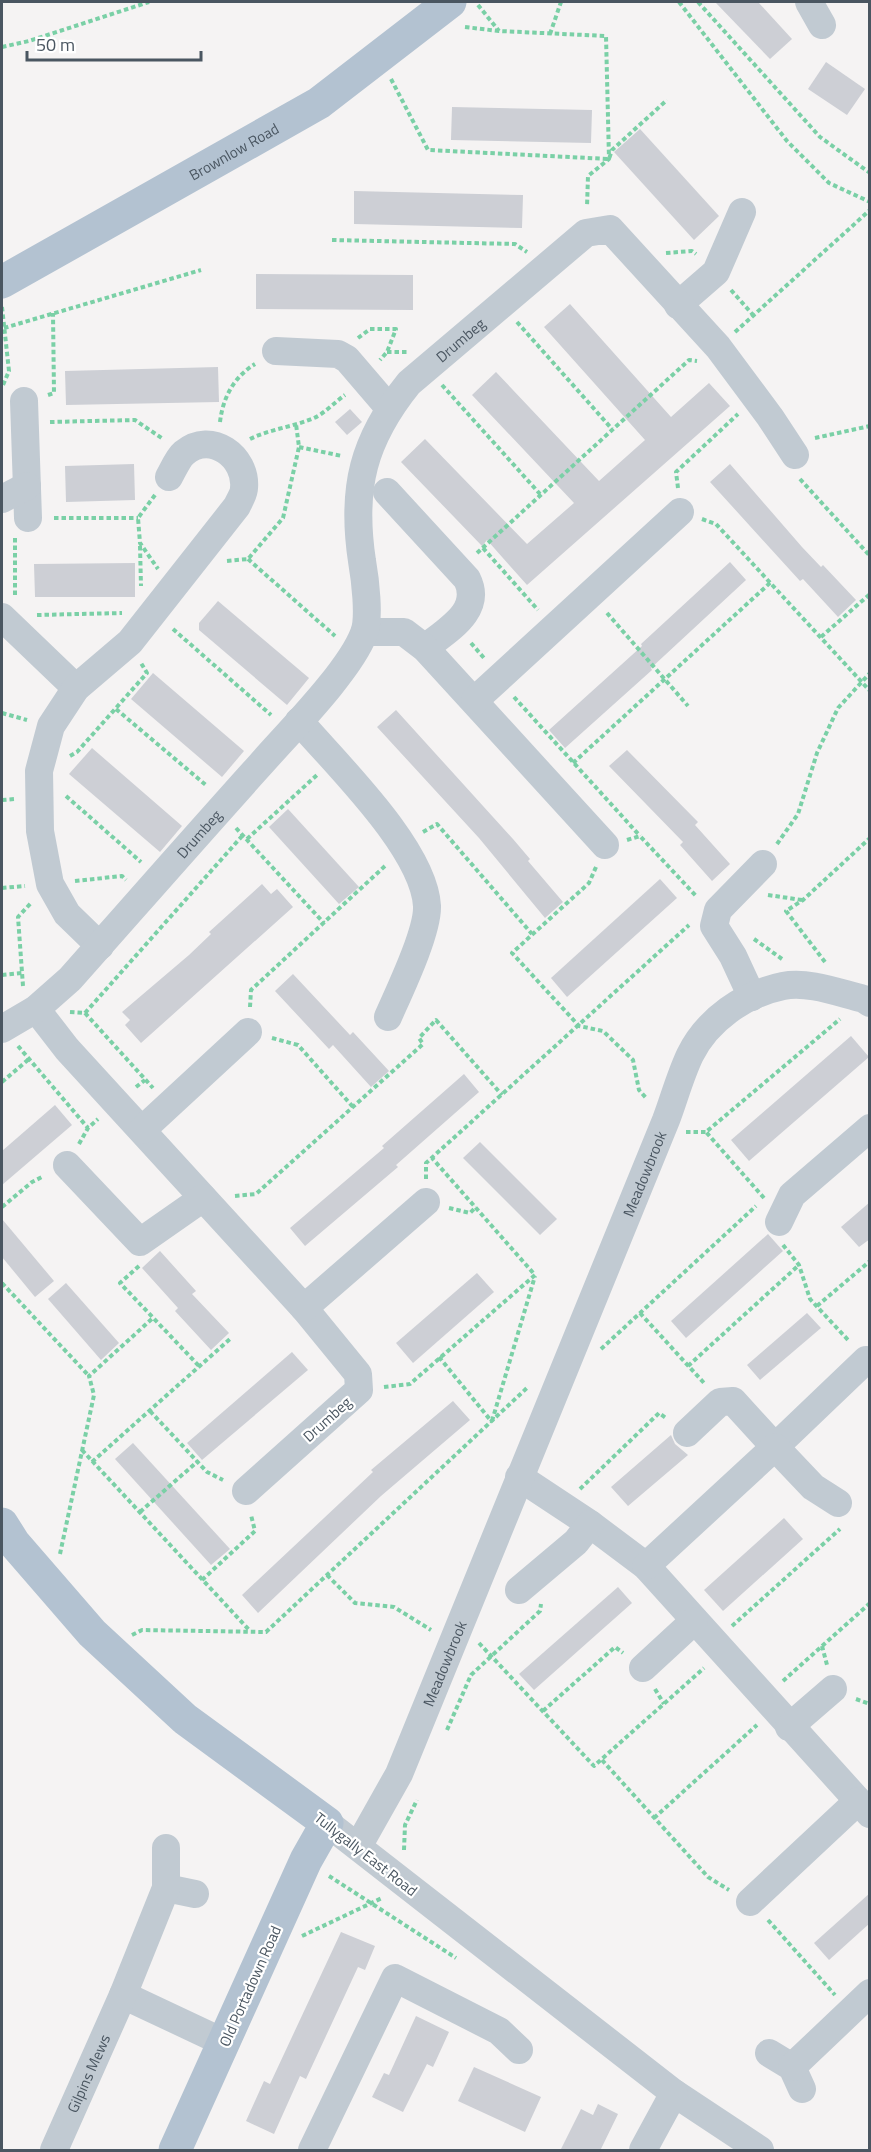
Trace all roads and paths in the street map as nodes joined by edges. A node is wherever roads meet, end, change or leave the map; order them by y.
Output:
1 (149, 2) edge
2 (476, 2) edge
3 (561, 2) edge
4 (679, 2) edge
5 (698, 2) edge
6 (456, 14) edge
7 (499, 32) junction
8 (550, 34) junction
9 (2, 47) edge
10 (388, 73) dead end
11 (667, 100) dead end
12 (609, 159) junction
13 (870, 173) edge
14 (870, 202) edge
15 (870, 210) edge
16 (742, 212) dead end
17 (586, 233) junction
18 (332, 240) dead end
19 (549, 265) junction
20 (201, 270) dead end
21 (2, 282) edge
22 (2, 303) edge
23 (502, 304) junction
24 (678, 305) junction
25 (53, 313) junction
26 (3, 328) junction
27 (711, 340) junction
28 (276, 351) joint
29 (338, 354) junction
30 (427, 368) junction
31 (364, 379) junction
32 (17, 403) edge
33 (389, 408) junction
34 (740, 412) dead end
35 (296, 424) junction
36 (612, 429) junction
37 (298, 447) junction
38 (223, 448) junction
39 (184, 453) junction
40 (795, 455) dead end
41 (364, 463) junction
42 (169, 477) joint
43 (27, 486) junction
44 (387, 492) dead end
45 (540, 494) junction
46 (2, 499) edge
47 (681, 512) junction
48 (28, 518) junction
49 (138, 518) junction
50 (140, 543) junction
51 (483, 548) junction
52 (140, 556) dead end
53 (248, 559) junction
54 (190, 566) junction
55 (459, 570) junction
56 (771, 582) junction
57 (171, 590) junction
58 (591, 594) junction
59 (870, 594) edge
60 (142, 613) junction
61 (9, 619) edge
62 (454, 624) junction
63 (553, 628) junction
64 (365, 632) junction
65 (821, 637) junction
66 (130, 642) junction
67 (425, 648) junction
68 (349, 660) junction
69 (870, 673) edge
70 (500, 677) junction
71 (665, 679) junction
72 (861, 682) junction
73 (76, 688) junction
74 (870, 691) edge
75 (475, 700) junction
76 (688, 706) dead end
77 (116, 709) junction
78 (272, 715) dead end
79 (299, 721) junction
80 (333, 761) junction
81 (573, 763) junction
82 (39, 771) junction
83 (215, 801) junction
84 (640, 836) dead end
85 (245, 837) junction
86 (870, 838) edge
87 (403, 843) junction
88 (605, 845) joint
89 (763, 864) joint
90 (160, 879) junction
91 (718, 910) junction
92 (324, 923) junction
93 (532, 934) junction
94 (100, 946) junction
95 (832, 972) dead end
96 (22, 973) dead end
97 (2, 975) edge
98 (752, 997) junction
99 (868, 997) edge
100 (36, 1009) junction
101 (85, 1012) junction
102 (388, 1017) dead end
103 (579, 1026) junction
104 (2, 1029) edge
105 (248, 1032) junction
106 (29, 1059) junction
107 (2, 1082) edge
108 (502, 1095) junction
109 (168, 1106) junction
110 (352, 1107) junction
111 (666, 1120) junction
112 (88, 1128) dead end
113 (870, 1128) edge
114 (142, 1130) junction
115 (432, 1158) junction
116 (67, 1165) dead end
117 (202, 1198) junction
118 (426, 1202) joint
119 (778, 1206) junction
120 (752, 1210) junction
121 (140, 1242) junction
122 (870, 1261) edge
123 (799, 1265) junction
124 (535, 1275) junction
125 (2, 1283) edge
126 (817, 1306) junction
127 (304, 1308) junction
128 (640, 1313) junction
129 (154, 1317) junction
130 (231, 1338) dead end
131 (439, 1357) junction
132 (866, 1360) joint
133 (688, 1366) junction
134 (200, 1367) junction
135 (565, 1367) junction
136 (89, 1376) junction
137 (359, 1390) junction
138 (720, 1402) junction
139 (150, 1411) junction
140 (492, 1422) junction
141 (687, 1433) joint
142 (775, 1447) junction
143 (82, 1450) junction
144 (198, 1461) junction
145 (92, 1462) junction
146 (519, 1478) junction
147 (246, 1491) junction
148 (566, 1508) junction
149 (140, 1512) junction
150 (840, 1515) joint
151 (2, 1524) edge
152 (590, 1524) junction
153 (646, 1566) junction
154 (542, 1570) junction
155 (39, 1571) junction
156 (327, 1575) junction
157 (202, 1580) junction
158 (519, 1590) dead end
159 (870, 1603) edge
160 (694, 1621) junction
161 (251, 1632) junction
162 (465, 1642) junction
163 (107, 1647) junction
164 (717, 1648) junction
165 (493, 1657) junction
166 (643, 1668) junction
167 (833, 1689) dead end
168 (664, 1704) junction
169 (543, 1711) junction
170 (775, 1712) junction
171 (443, 1740) dead end
172 (419, 1793) dead end
173 (864, 1807) edge
174 (654, 1818) dead end
175 (327, 1822) junction
176 (359, 1845) junction
177 (165, 1848) dead end
178 (306, 1860) junction
179 (403, 1881) junction
180 (166, 1888) junction
181 (195, 1894) dead end
182 (750, 1902) dead end
183 (371, 1904) junction
184 (270, 1945) junction
185 (466, 1965) dead end
186 (870, 1993) edge
187 (123, 1995) junction
188 (225, 2043) junction
189 (519, 2050) dead end
190 (788, 2070) dead end
191 (674, 2093) junction
192 (54, 2151) edge
193 (175, 2151) edge
194 (312, 2151) edge
195 (643, 2151) edge
196 (760, 2151) edge

1 - 9 path
2 - 7 path
3 - 8 path
4 - 14 path
5 - 13 path
6 - 7 path
6 - 21 main road, Brownlow Road
7 - 8 path
8 - 12 path
10 - 12 path
11 - 12 path
12 - 17 path
15 - 27 path
16 - 24 street
17 - 19 street, Drumbeg
17 - 24 street
18 - 19 path
19 - 23 street, Drumbeg
20 - 25 path
22 - 26 path
23 - 30 street, Drumbeg
23 - 36 path
24 - 27 street
25 - 26 path
25 - 32 path
26 - 32 path
27 - 36 path
27 - 40 street
28 - 29 street
28 - 38 path
29 - 31 street
29 - 31 path
30 - 33 street, Drumbeg
30 - 45 path
31 - 33 street
31 - 35 path
32 - 39 path
32 - 43 street
33 - 41 street, Drumbeg
34 - 47 path
35 - 37 path
35 - 38 path
36 - 45 path
37 - 41 path
37 - 53 path
38 - 39 street
38 - 54 street
39 - 42 street
41 - 64 street, Drumbeg
42 - 49 path
43 - 46 street
43 - 48 street
44 - 55 street
45 - 51 path
47 - 56 path
47 - 58 street
48 - 49 path
48 - 61 path
49 - 50 path
50 - 52 path
50 - 57 path
51 - 55 path
51 - 63 path
53 - 54 path
53 - 68 path
54 - 57 street
55 - 62 street
56 - 65 path
56 - 71 path
57 - 60 street
58 - 63 street
58 - 71 path
59 - 65 path
60 - 61 path
60 - 66 street
60 - 78 path
61 - 73 street
62 - 67 street
62 - 70 path
63 - 70 street
64 - 67 street
64 - 68 street, Drumbeg
65 - 72 path
66 - 73 street
66 - 77 path
67 - 75 street
68 - 79 street, Drumbeg
69 - 72 path
70 - 75 street
70 - 81 path
71 - 76 path
71 - 81 path
72 - 74 path
72 - 89 path
73 - 82 street
75 - 88 street
77 - 82 path
77 - 83 path
79 - 80 street
79 - 83 street, Drumbeg
80 - 85 path
80 - 87 street
81 - 84 path
82 - 90 path
82 - 94 street
83 - 85 path
83 - 90 street, Drumbeg
85 - 92 path
85 - 101 path
86 - 95 path
87 - 92 path
87 - 93 path
87 - 102 street
88 - 93 path
89 - 91 street
90 - 94 street, Drumbeg
91 - 98 street
91 - 103 path
92 - 105 path
93 - 103 path
94 - 100 street, Drumbeg
96 - 97 path
98 - 99 street, Meadowbrook
98 - 111 street, Meadowbrook
99 - 119 path
100 - 101 path
100 - 104 street, Drumbeg
100 - 114 street, Drumbeg
101 - 109 path
103 - 108 path
103 - 111 path
104 - 106 path
105 - 109 street
105 - 110 path
106 - 107 path
106 - 112 path
108 - 110 path
108 - 115 path
109 - 114 street
110 - 117 path
111 - 135 street, Meadowbrook
113 - 119 street
114 - 117 street, Drumbeg
115 - 118 path
115 - 124 path
116 - 121 street
117 - 121 street
117 - 127 street, Drumbeg
118 - 127 street
119 - 120 path
119 - 120 path
119 - 123 path
120 - 128 path
121 - 129 path
122 - 126 path
123 - 126 path
123 - 133 path
124 - 131 path
124 - 140 path
125 - 136 path
126 - 132 path
127 - 137 street, Drumbeg
128 - 133 path
128 - 135 path
129 - 134 path
129 - 136 path
130 - 134 path
131 - 137 path
131 - 140 path
132 - 142 street
133 - 138 path
134 - 139 path
135 - 140 path
135 - 146 street, Meadowbrook
136 - 143 path
137 - 147 street, Drumbeg
138 - 141 street
138 - 142 street
139 - 144 path
139 - 145 path
140 - 156 path
141 - 148 path
142 - 150 street
142 - 153 street
143 - 145 path
143 - 155 path
144 - 147 path
144 - 149 path
145 - 149 path
146 - 148 street
146 - 162 street, Meadowbrook
147 - 157 path
148 - 152 street
149 - 157 path
150 - 164 path
151 - 155 main road, Tullygally East Road
152 - 153 street
152 - 154 street
153 - 160 street
154 - 158 street
154 - 165 path
155 - 163 main road, Tullygally East Road
156 - 161 path
156 - 162 path
157 - 161 path
159 - 170 path
160 - 164 street
160 - 166 street
161 - 163 path
162 - 165 path
162 - 176 street, Meadowbrook
163 - 175 main road, Tullygally East Road
164 - 168 path
164 - 170 street
165 - 169 path
165 - 171 path
166 - 168 path
166 - 169 path
167 - 170 street
168 - 169 path
170 - 173 street
170 - 174 path
172 - 179 path
173 - 182 street
175 - 176 street, Tullygally East Road
175 - 178 main road, Old Portadown Road
176 - 179 street, Tullygally East Road
177 - 180 street, Gilpins Mews
178 - 183 path
178 - 184 main road, Old Portadown Road
179 - 183 path
179 - 191 street, Tullygally East Road
180 - 181 street
180 - 187 street, Gilpins Mews
183 - 184 path
183 - 185 path
184 - 188 main road, Old Portadown Road
186 - 190 street
187 - 188 street
187 - 192 street, Gilpins Mews
188 - 193 main road, Old Portadown Road
189 - 194 street
191 - 195 street
191 - 196 street, Tullygally East Road

